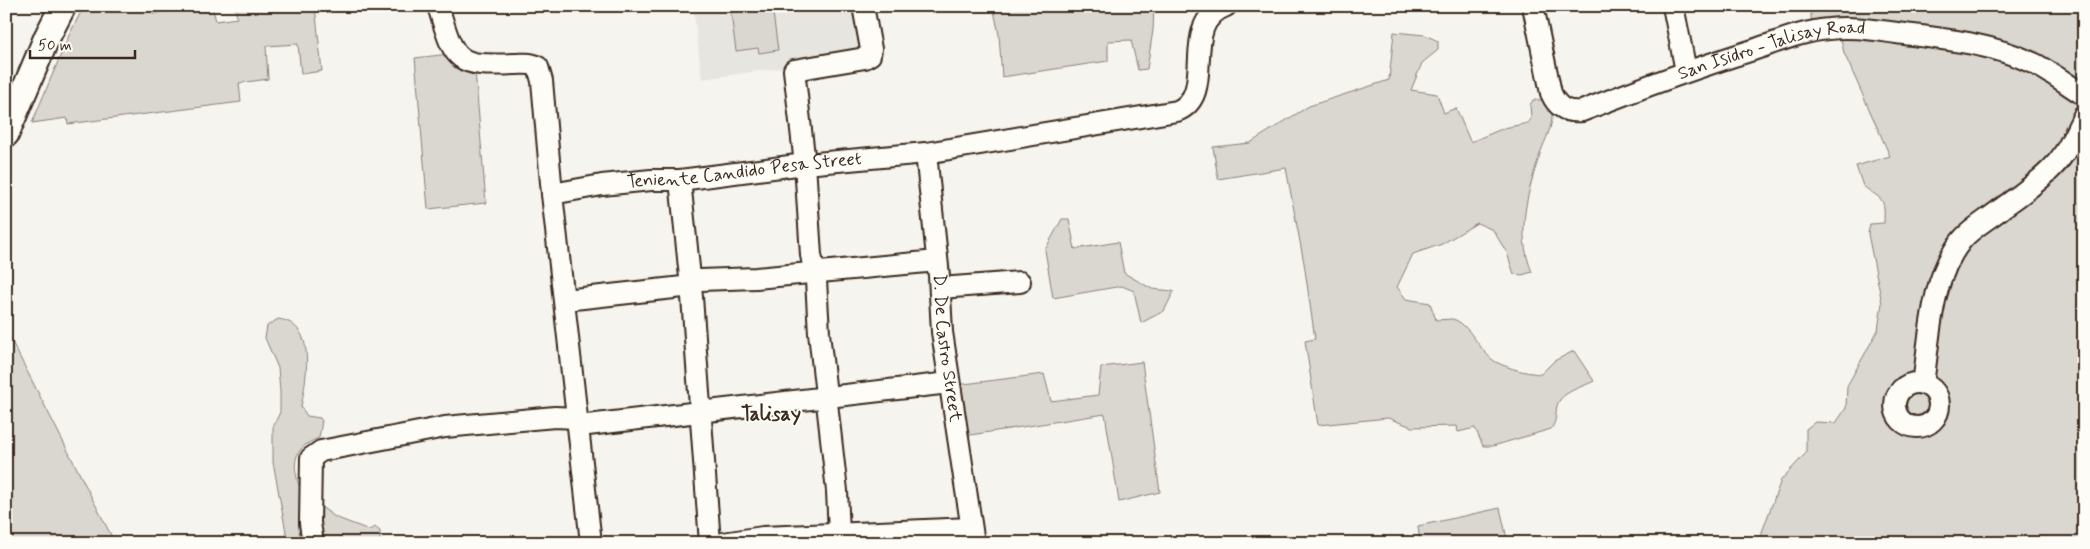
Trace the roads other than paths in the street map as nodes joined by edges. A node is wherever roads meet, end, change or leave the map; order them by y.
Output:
1 (63, 6) edge
2 (438, 6) edge
3 (863, 6) edge
4 (1532, 6) edge
5 (1672, 6) edge
6 (1215, 9) edge
7 (1686, 71) junction
8 (2084, 95) edge
9 (2084, 115) edge
10 (6, 134) edge
11 (926, 152) junction
12 (805, 164) junction
13 (680, 180) junction
14 (552, 194) junction
15 (937, 261) junction
16 (815, 273) junction
17 (1020, 282) dead end
18 (691, 284) junction
19 (940, 288) junction
20 (565, 300) junction
21 (949, 383) junction
22 (1923, 384) dead end
23 (827, 398) junction
24 (701, 411) junction
25 (578, 422) junction
26 (839, 534) junction
27 (972, 536) edge
28 (313, 543) edge
29 (591, 543) edge
30 (710, 543) edge
31 (723, 543) edge

1 - 10 main road
2 - 14 street
3 - 12 street
4 - 7 street, San Isidro - Talisay Road
5 - 7 street
6 - 11 street, Teniente Candido Pesa Street
7 - 8 street, San Isidro - Talisay Road
9 - 22 street
11 - 12 street, Teniente Candido Pesa Street
11 - 15 street, D. De Castro Street
12 - 13 street, Teniente Candido Pesa Street
12 - 16 street
13 - 14 street, Teniente Candido Pesa Street
13 - 18 street
14 - 20 street
15 - 16 street
15 - 19 street, D. De Castro Street
16 - 18 street
16 - 23 street
17 - 19 street
18 - 20 street
18 - 24 street
19 - 21 street, D. De Castro Street
20 - 25 street
21 - 23 street
21 - 27 street, D. De Castro Street
23 - 24 street
23 - 26 street
24 - 25 street
24 - 30 street
25 - 28 street
25 - 29 street
26 - 27 street
26 - 31 street

